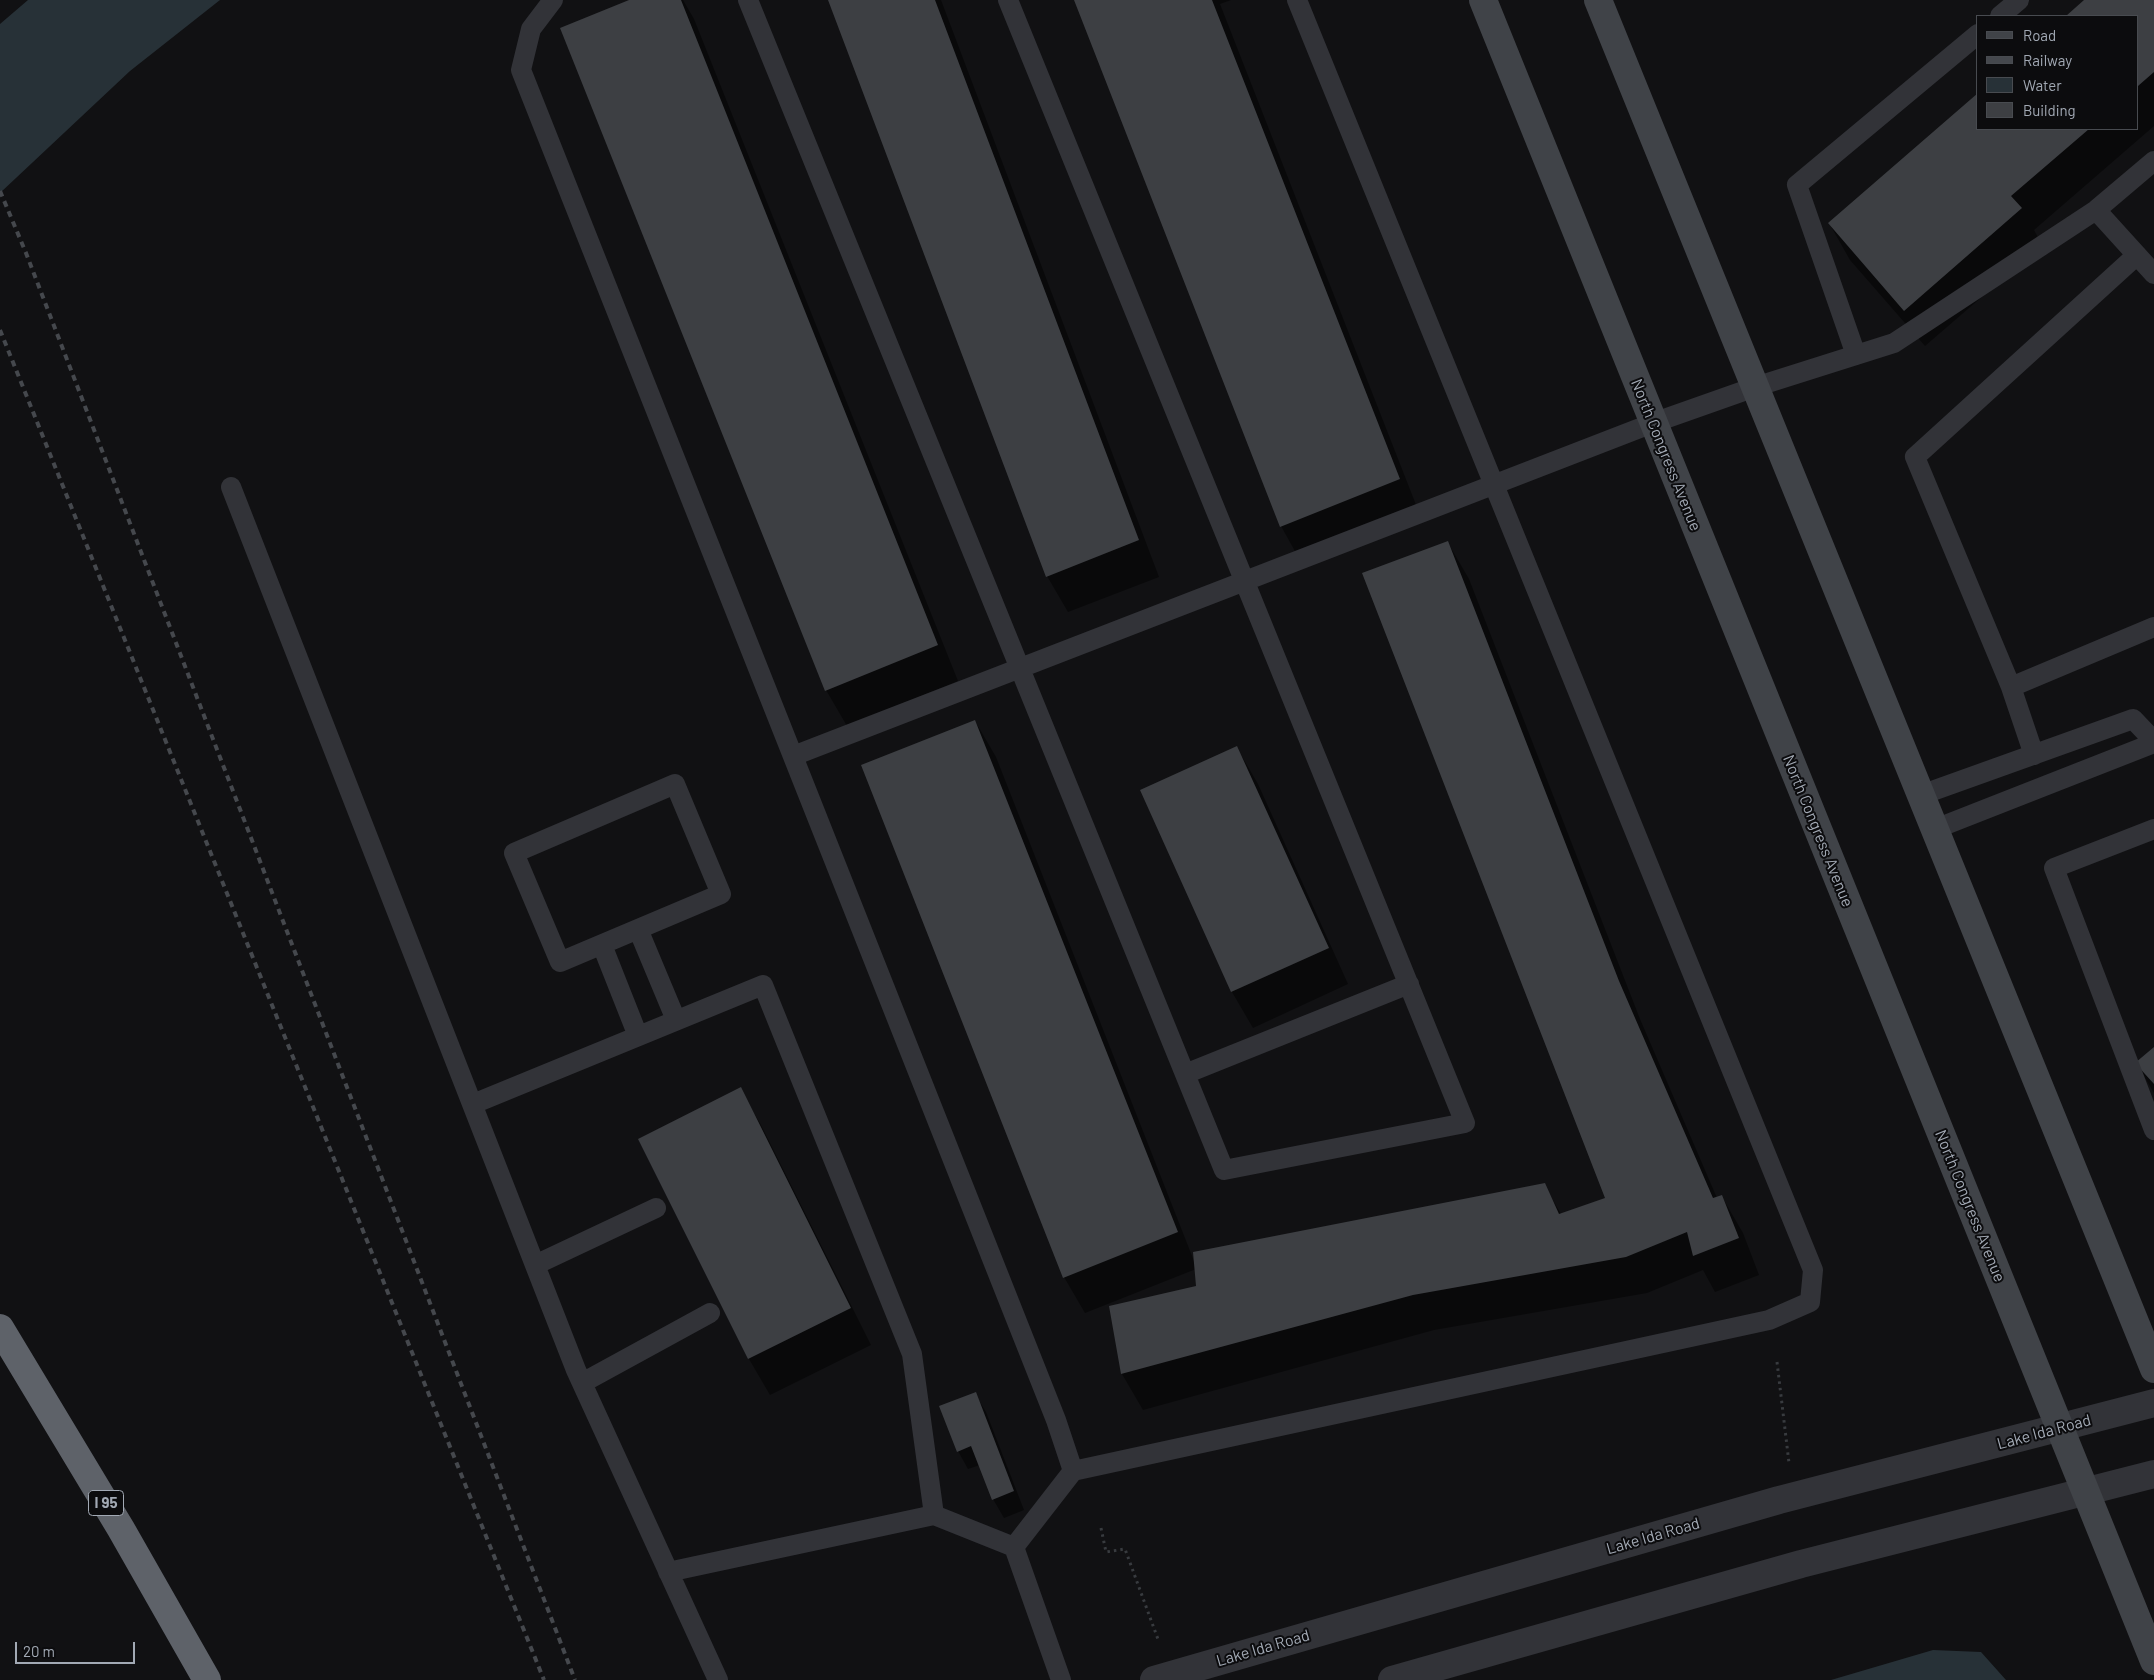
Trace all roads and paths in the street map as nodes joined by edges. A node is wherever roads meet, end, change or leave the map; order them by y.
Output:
1 (553, 0) edge
2 (748, 0) edge
3 (1008, 0) edge
4 (1297, 0) edge
5 (1482, 0) edge
6 (1598, 0) edge
7 (2019, 0) edge
8 (2001, 15) edge
9 (1976, 36) edge
10 (2154, 161) edge
11 (2096, 210) junction
12 (2137, 255) junction
13 (2154, 274) edge
14 (1856, 355) junction
15 (1755, 387) junction
16 (1654, 423) junction
17 (1494, 485) junction
18 (231, 487) dead end
19 (1245, 581) junction
20 (2154, 627) edge
21 (1020, 668) junction
22 (2011, 687) junction
23 (2154, 742) edge
24 (2034, 755) junction
25 (793, 756) junction
26 (1922, 796) junction
27 (1935, 829) junction
28 (2154, 829) edge
29 (638, 929) junction
30 (602, 945) junction
31 (1409, 984) junction
32 (676, 1020) junction
33 (638, 1036) junction
34 (1185, 1074) junction
35 (473, 1104) junction
36 (2154, 1130) edge
37 (656, 1208) dead end
38 (535, 1265) junction
39 (710, 1313) dead end
40 (0, 1328) edge
41 (1777, 1362) dead end
42 (2154, 1370) edge
43 (582, 1383) junction
44 (2154, 1403) edge
45 (2060, 1428) junction
46 (1789, 1463) dead end
47 (1073, 1471) junction
48 (2154, 1474) edge
49 (2085, 1492) junction
50 (934, 1515) junction
51 (1101, 1528) dead end
52 (1014, 1547) junction
53 (668, 1572) junction
54 (1159, 1642) dead end
55 (2154, 1661) edge
56 (207, 1680) edge
57 (718, 1680) edge
58 (1061, 1680) edge
59 (1154, 1680) edge
60 (1392, 1680) edge

1 - 25 lane
2 - 21 lane
3 - 19 lane
4 - 17 lane
5 - 16 main road, North Congress Avenue
6 - 15 main road
7 - 8 lane
9 - 14 lane
10 - 11 lane
11 - 12 lane
11 - 14 lane
12 - 13 lane
12 - 22 lane
14 - 15 lane
15 - 16 lane
15 - 26 main road
16 - 17 lane
16 - 45 main road, North Congress Avenue
17 - 19 lane
17 - 47 lane
18 - 35 lane
19 - 21 lane
19 - 31 lane
20 - 22 lane
21 - 25 lane
21 - 34 lane
22 - 24 lane
23 - 24 lane
23 - 27 lane
24 - 26 lane
25 - 47 lane
26 - 27 main road
27 - 42 main road
28 - 36 lane
29 - 30 lane
29 - 30 lane
29 - 32 lane
30 - 33 lane
31 - 34 lane
31 - 34 lane
32 - 33 lane
32 - 50 lane
33 - 35 lane
35 - 38 lane
37 - 38 lane
38 - 43 lane
39 - 43 lane
40 - 56 highway, I 95
41 - 46 path
43 - 53 lane
44 - 45 street, Lake Ida Road
45 - 49 main road, North Congress Avenue
45 - 59 street, Lake Ida Road
47 - 52 lane
48 - 49 street
49 - 55 main road, North Congress Avenue
49 - 60 street
50 - 52 lane
50 - 53 lane
51 - 54 path
52 - 58 lane
53 - 57 lane

